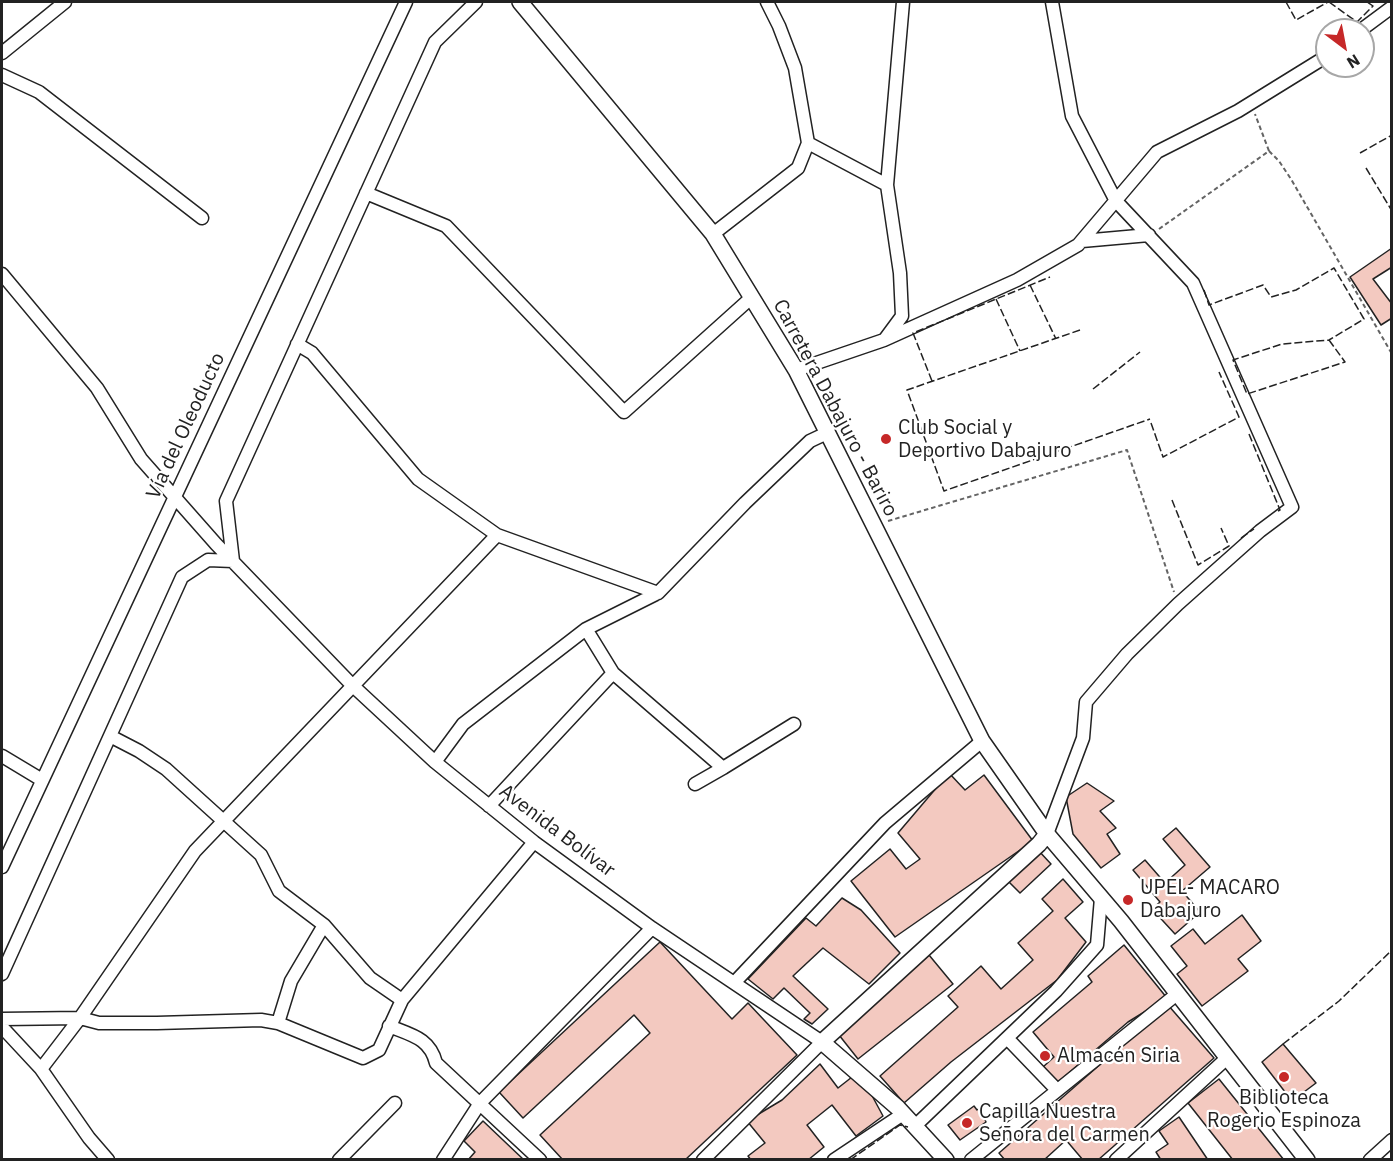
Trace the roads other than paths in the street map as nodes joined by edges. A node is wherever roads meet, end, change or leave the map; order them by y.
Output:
1 (64, 2) edge
2 (406, 2) edge
3 (476, 2) edge
4 (520, 2) edge
5 (767, 2) edge
6 (903, 2) edge
7 (1052, 2) edge
8 (1392, 7) edge
9 (1375, 20) edge
10 (2, 52) edge
11 (1315, 63) edge
12 (2, 75) edge
13 (808, 143) junction
14 (887, 185) junction
15 (366, 193) junction
16 (1116, 201) junction
17 (202, 218) dead end
18 (713, 234) junction
19 (1149, 235) junction
20 (1082, 241) junction
21 (2, 274) edge
22 (752, 297) junction
23 (884, 340) junction
24 (297, 345) junction
25 (796, 370) junction
26 (827, 433) junction
27 (175, 497) junction
28 (497, 535) junction
29 (233, 561) junction
30 (658, 593) junction
31 (586, 629) junction
32 (614, 673) junction
33 (352, 685) junction
34 (794, 724) dead end
35 (110, 736) junction
36 (982, 741) junction
37 (2, 756) edge
38 (435, 762) junction
39 (723, 768) junction
40 (42, 780) junction
41 (695, 784) dead end
42 (489, 806) junction
43 (223, 821) junction
44 (1047, 834) junction
45 (534, 842) junction
46 (2, 867) edge
47 (1101, 898) junction
48 (324, 925) junction
49 (652, 928) junction
50 (2, 975) edge
51 (734, 982) junction
52 (1177, 994) junction
53 (402, 1000) junction
54 (80, 1018) junction
55 (2, 1019) edge
56 (278, 1023) junction
57 (2, 1026) edge
58 (389, 1026) junction
59 (1007, 1038) junction
60 (822, 1042) junction
61 (1227, 1058) junction
62 (41, 1069) junction
63 (1057, 1090) junction
64 (395, 1103) dead end
65 (480, 1103) junction
66 (903, 1114) junction
67 (915, 1126) junction
68 (1392, 1140) edge
69 (945, 1159) edge
70 (108, 1160) edge
71 (339, 1160) edge
72 (443, 1160) edge
73 (540, 1160) edge
74 (703, 1160) edge
75 (834, 1160) edge
76 (971, 1160) edge
77 (1116, 1160) edge
78 (1307, 1160) edge
79 (1370, 1160) edge

1 - 10 street
2 - 27 street, Vía del Oleoducto
3 - 15 street
4 - 18 street, Carretera Dabajuro - Bariro
5 - 13 street
6 - 14 street
7 - 16 street
8 - 9 street
11 - 16 street
12 - 17 street
13 - 14 street
13 - 18 street
14 - 23 street
15 - 22 street
15 - 24 street
16 - 19 street
16 - 20 street
18 - 22 street, Carretera Dabajuro - Bariro
19 - 20 street
19 - 44 street
20 - 23 street
21 - 27 street, Avenida Bolívar
22 - 25 street, Carretera Dabajuro - Bariro
23 - 25 street
24 - 28 street
24 - 29 street
25 - 26 street, Carretera Dabajuro - Bariro
26 - 30 street
26 - 36 street, Carretera Dabajuro - Bariro
27 - 29 street, Avenida Bolívar
27 - 40 street, Vía del Oleoducto
28 - 30 street
28 - 33 street
29 - 33 street, Avenida Bolívar
29 - 35 street
30 - 31 street
31 - 32 street
31 - 38 street
32 - 39 street
32 - 42 street
33 - 38 street, Avenida Bolívar
33 - 43 street
34 - 39 street
35 - 43 street
35 - 50 street
36 - 44 street, Carretera Dabajuro - Bariro
36 - 51 street
37 - 40 street
38 - 42 street, Avenida Bolívar
39 - 41 street
40 - 46 street, Vía del Oleoducto
42 - 45 street, Avenida Bolívar
43 - 48 street
43 - 54 street
44 - 47 street, Carretera Dabajuro - Bariro
44 - 60 street
45 - 49 street, Avenida Bolívar
45 - 53 street
47 - 52 street, Carretera Dabajuro - Bariro
47 - 59 street
48 - 53 street
48 - 56 street
49 - 51 street, Avenida Bolívar
49 - 65 street
51 - 60 street, Avenida Bolívar
52 - 61 street, Carretera Dabajuro - Bariro
52 - 63 street
53 - 58 street
54 - 55 street
54 - 56 street
54 - 62 street
56 - 58 street
57 - 62 street
58 - 65 street
59 - 63 street
59 - 67 street
60 - 66 street, Avenida Bolívar
60 - 74 street
61 - 77 street
61 - 78 street, Carretera Dabajuro - Bariro
62 - 70 street
63 - 76 street
64 - 71 street
65 - 72 street
65 - 73 street
66 - 67 street, Avenida Bolívar
66 - 75 street
67 - 69 street, Avenida Bolívar
68 - 79 street

